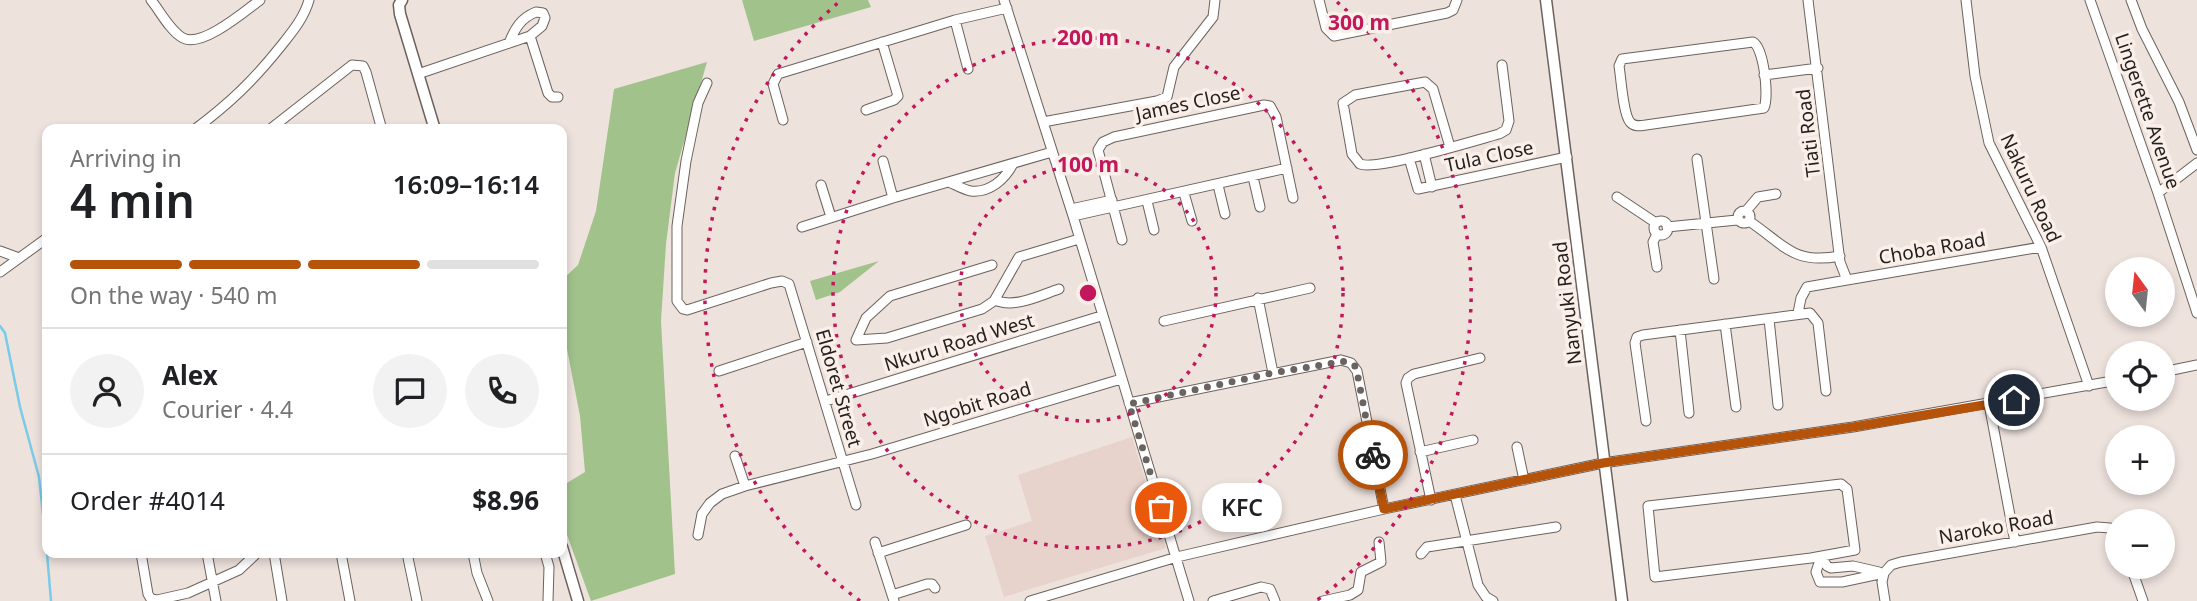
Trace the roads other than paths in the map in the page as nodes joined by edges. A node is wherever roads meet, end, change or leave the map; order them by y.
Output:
1 (151, 0) edge
2 (260, 0) edge
3 (309, 0) edge
4 (1215, 0) edge
5 (1319, 0) edge
6 (1457, 0) edge
7 (1546, 0) edge
8 (1808, 0) edge
9 (1966, 0) edge
10 (2090, 0) edge
11 (2131, 0) edge
12 (401, 2) edge
13 (1006, 4) edge
14 (955, 20) junction
15 (530, 36) junction
16 (883, 42) junction
17 (509, 43) junction
18 (1502, 65) dead end
19 (1818, 68) junction
20 (968, 69) dead end
21 (418, 74) junction
22 (1763, 75) junction
23 (707, 83) dead end
24 (558, 97) dead end
25 (866, 110) dead end
26 (783, 120) dead end
27 (1043, 122) junction
28 (202, 124) edge
29 (277, 124) edge
30 (380, 124) edge
31 (433, 124) edge
32 (1450, 147) junction
33 (2197, 149) edge
34 (1052, 152) junction
35 (1424, 154) junction
36 (1567, 157) junction
37 (1409, 158) junction
38 (1697, 159) dead end
39 (883, 162) dead end
40 (2197, 163) edge
41 (1013, 164) junction
42 (1287, 168) junction
43 (1253, 177) junction
44 (949, 182) junction
45 (821, 185) dead end
46 (1218, 185) junction
47 (1432, 187) junction
48 (1184, 193) junction
49 (2158, 193) junction
50 (1776, 194) dead end
51 (1617, 197) dead end
52 (893, 198) junction
53 (1293, 198) dead end
54 (1147, 201) junction
55 (1113, 204) junction
56 (1260, 207) dead end
57 (1072, 213) junction
58 (1225, 214) dead end
59 (1747, 216) junction
60 (831, 217) junction
61 (1192, 222) dead end
62 (1706, 223) junction
63 (802, 227) dead end
64 (1657, 228) junction
65 (1154, 230) dead end
66 (1079, 239) junction
67 (1122, 240) dead end
68 (42, 242) edge
69 (2041, 247) junction
70 (0, 251) edge
71 (19, 258) junction
72 (1840, 259) junction
73 (992, 265) dead end
74 (1657, 267) dead end
75 (0, 272) edge
76 (1714, 279) dead end
77 (1847, 280) junction
78 (1310, 288) dead end
79 (1059, 289) dead end
80 (2193, 290) edge
81 (1258, 298) junction
82 (995, 300) junction
83 (1798, 313) junction
84 (2197, 313) edge
85 (1101, 316) junction
86 (1769, 318) junction
87 (1164, 321) dead end
88 (1725, 324) junction
89 (1680, 330) junction
90 (807, 342) junction
91 (1480, 358) dead end
92 (2197, 365) edge
93 (2175, 370) edge
94 (719, 371) dead end
95 (1273, 373) junction
96 (1121, 379) junction
97 (2105, 383) edge
98 (2089, 386) junction
99 (1826, 391) dead end
100 (826, 401) junction
101 (1129, 404) junction
102 (1989, 404) junction
103 (1778, 405) dead end
104 (1737, 407) dead end
105 (1689, 413) dead end
106 (1646, 421) dead end
107 (1473, 440) dead end
108 (1517, 447) dead end
109 (1420, 452) junction
110 (735, 456) dead end
111 (842, 461) junction
112 (1603, 463) junction
113 (1524, 480) junction
114 (745, 486) junction
115 (1455, 495) junction
116 (1432, 500) junction
117 (856, 505) dead end
118 (1384, 509) junction
119 (966, 525) dead end
120 (1556, 527) dead end
121 (2105, 528) edge
122 (698, 535) dead end
123 (875, 542) dead end
124 (1379, 542) dead end
125 (1467, 542) junction
126 (2015, 542) junction
127 (878, 553) junction
128 (1421, 554) dead end
129 (1821, 556) junction
130 (1177, 557) junction
131 (142, 558) edge
132 (208, 558) edge
133 (252, 558) edge
134 (275, 558) edge
135 (342, 558) edge
136 (408, 558) edge
137 (474, 558) edge
138 (546, 558) edge
139 (565, 558) edge
140 (1884, 573) junction
141 (2135, 579) edge
142 (212, 582) junction
143 (935, 588) dead end
144 (893, 598) edge
145 (159, 600) edge
146 (216, 601) edge
147 (282, 601) edge
148 (350, 601) edge
149 (418, 601) edge
150 (488, 601) edge
151 (548, 601) edge
152 (578, 601) edge
153 (1030, 601) edge
154 (1189, 601) edge
155 (1213, 601) edge
156 (1275, 601) edge
157 (1323, 601) edge
158 (1493, 601) edge
159 (1622, 601) edge
160 (1885, 601) edge
161 (2143, 601) edge

1 - 2 street
3 - 28 street
4 - 27 street, James Close
5 - 6 street
7 - 36 street, Nanyuki Road
8 - 19 street, Tiati Road
9 - 69 street, Nakuru Road
10 - 49 street, Lingerette Avenue
11 - 33 street
12 - 21 street
13 - 14 street
13 - 27 street
14 - 16 street
14 - 20 street
15 - 17 street
15 - 17 street
15 - 24 street
16 - 25 street
16 - 26 street
17 - 21 street
18 - 32 street
19 - 22 street
19 - 72 street, Tiati Road
21 - 31 street
22 - 22 street
23 - 90 street, Eldoret Street
27 - 34 street
29 - 30 street
32 - 35 street
32 - 37 street
34 - 41 street
34 - 57 street
35 - 37 street
35 - 47 street
36 - 47 street, Tula Close
36 - 112 street, Nanyuki Road
37 - 47 street, Tula Close
38 - 62 street
39 - 52 street
40 - 49 street
41 - 44 street
41 - 44 street
42 - 43 street
42 - 53 street
42 - 55 street, James Close
43 - 46 street
43 - 56 street
44 - 52 street
45 - 60 street
46 - 48 street
46 - 58 street
48 - 54 street
48 - 61 street
49 - 80 street, Lingerette Avenue
50 - 59 street
51 - 64 street
52 - 60 street
54 - 55 street
54 - 65 street
55 - 57 street
55 - 67 street
57 - 66 street
59 - 62 street
59 - 72 street
60 - 63 street
62 - 64 street
62 - 76 street
64 - 74 street
66 - 82 street
66 - 85 street
68 - 71 street
69 - 77 street, Choba Road
69 - 98 street, Nakuru Road
70 - 71 street
71 - 75 street
72 - 77 street
73 - 82 street
77 - 83 street, Choba Road
78 - 81 street
79 - 82 street
80 - 84 street, Lingerette Avenue
81 - 87 street
81 - 95 street
83 - 86 street
83 - 99 street
85 - 96 street
85 - 100 street, Nkuru Road West
86 - 88 street
86 - 103 street
88 - 89 street
88 - 104 street
89 - 105 street
89 - 106 street
90 - 94 street
90 - 100 street, Eldoret Street
91 - 109 street
92 - 93 street
95 - 101 street
95 - 118 street
96 - 101 street
96 - 111 street, Ngobit Road
97 - 98 street
98 - 102 street
100 - 111 street, Eldoret Street
101 - 130 street
102 - 112 street
102 - 126 street
107 - 109 street
108 - 113 street
109 - 116 street
110 - 114 street
111 - 114 street, Ngobit Road
111 - 117 street, Eldoret Street
112 - 113 street
112 - 159 street, Nanyuki Road
113 - 115 street
114 - 122 street, Ngobit Road
115 - 116 street
115 - 125 street
116 - 118 street
118 - 130 street
119 - 127 street
120 - 125 street
121 - 126 street, Naroko Road
123 - 127 street
124 - 157 street
125 - 128 street
125 - 158 street
126 - 140 street, Naroko Road
127 - 144 street
129 - 129 street
129 - 140 street
129 - 140 street, Naroko Road
130 - 153 street
130 - 154 street
131 - 145 street
132 - 142 street
133 - 142 street
134 - 147 street
135 - 148 street
136 - 149 street
137 - 150 street
138 - 151 street
139 - 152 street
140 - 160 street
141 - 161 street
142 - 145 street
142 - 146 street
143 - 144 street
155 - 156 street

